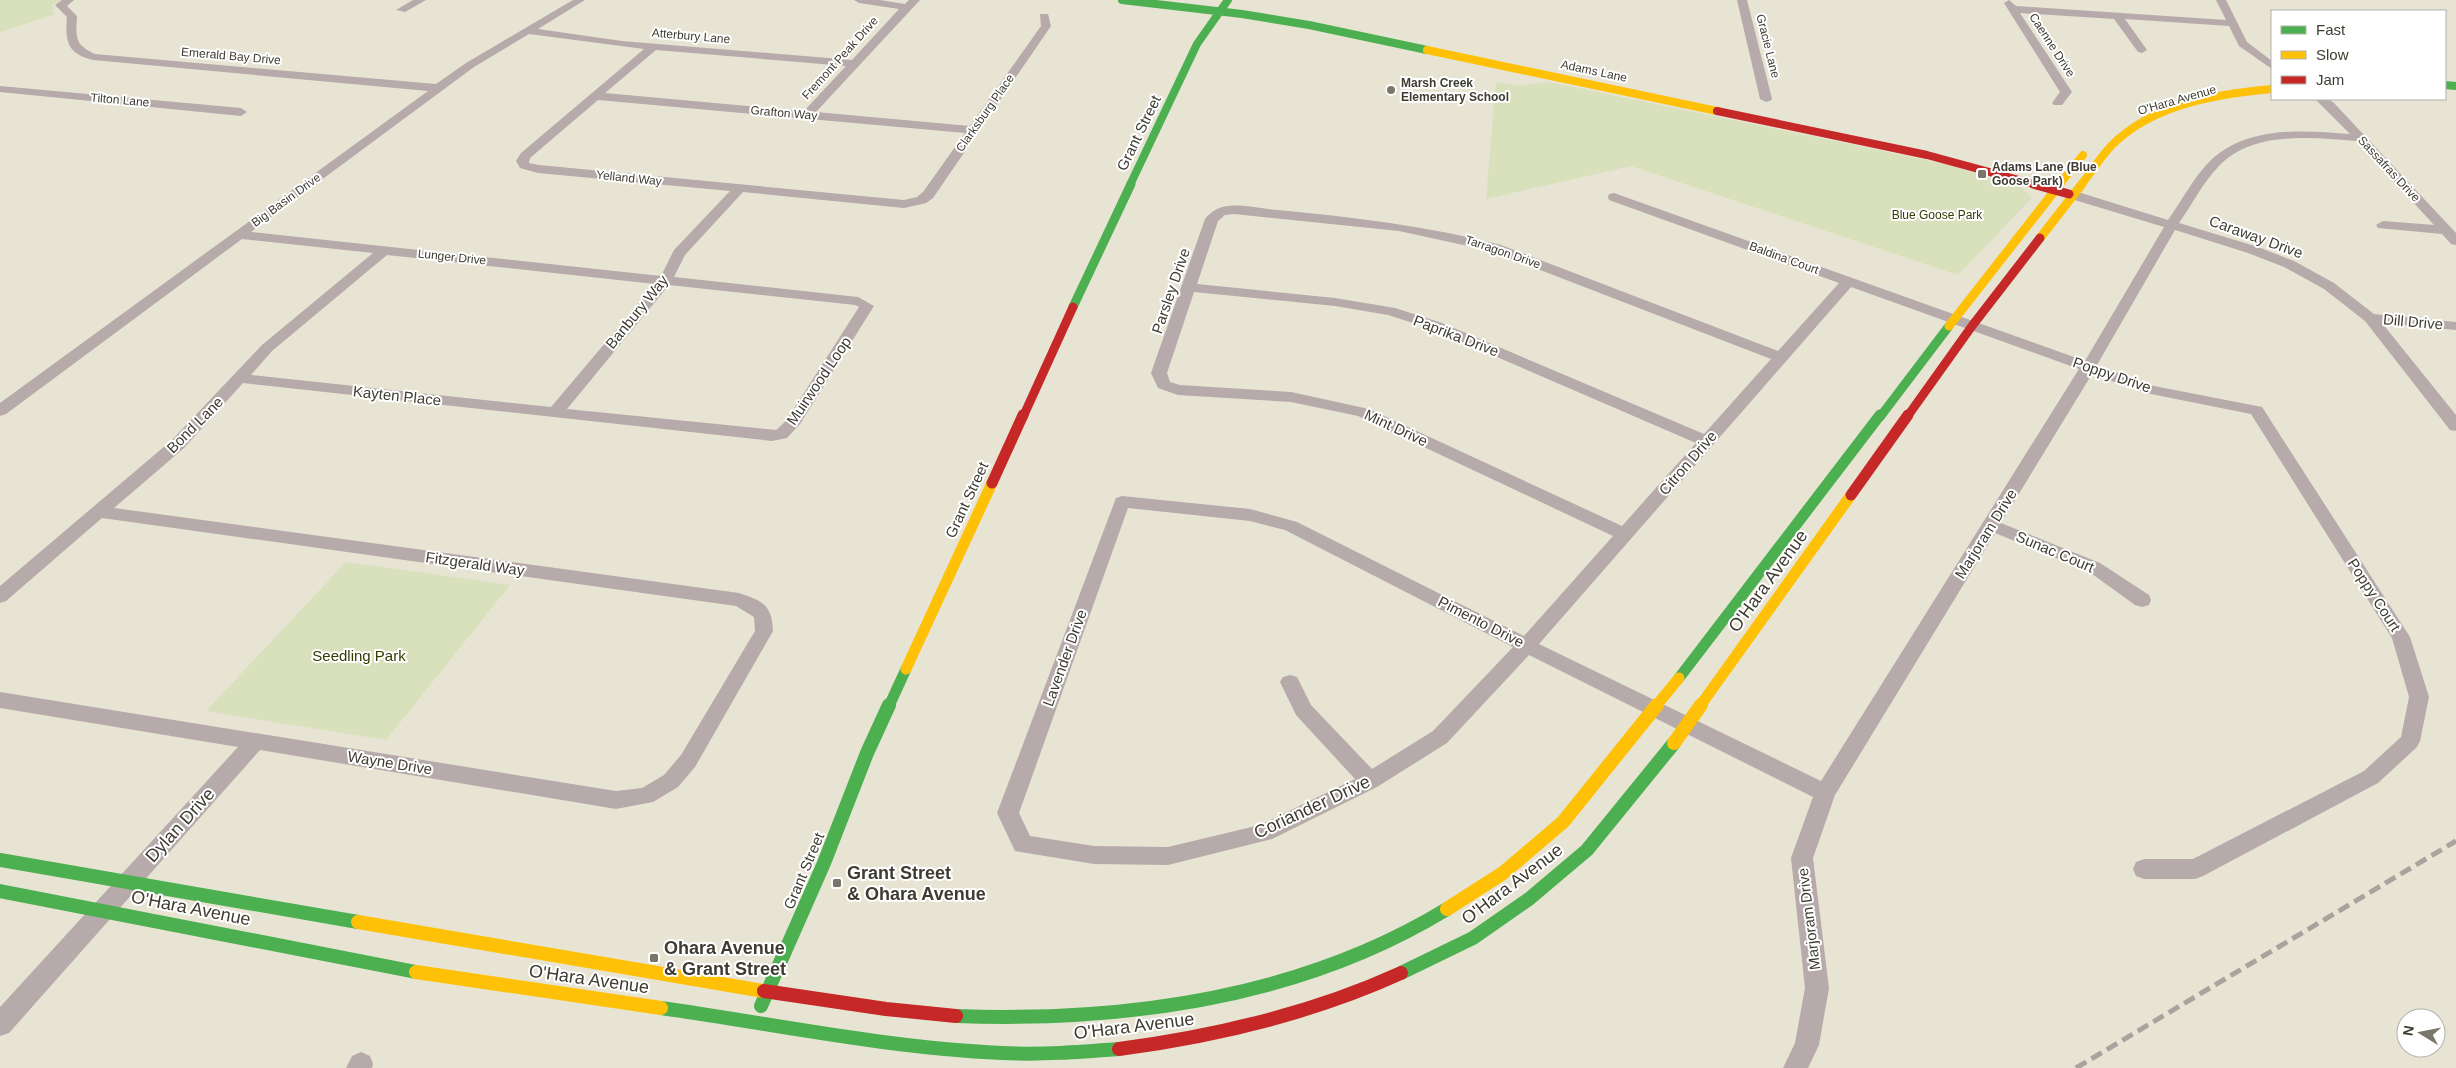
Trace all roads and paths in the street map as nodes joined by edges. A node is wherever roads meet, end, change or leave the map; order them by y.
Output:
1 (422, 0) edge
2 (580, 0) edge
3 (859, 0) edge
4 (1122, 0) edge
5 (1228, 0) edge
6 (1742, 0) edge
7 (2221, 0) edge
8 (64, 2) edge
9 (911, 3) edge
10 (2010, 5) edge
11 (401, 10) dead end
12 (1221, 12) junction
13 (1044, 16) dead end
14 (2117, 16) junction
15 (2231, 23) junction
16 (527, 31) junction
17 (653, 47) junction
18 (2142, 50) dead end
19 (853, 64) junction
20 (2271, 65) edge
21 (2271, 82) edge
22 (438, 88) junction
23 (0, 89) edge
24 (2271, 89) edge
25 (595, 96) junction
26 (1766, 99) dead end
27 (2322, 100) edge
28 (2058, 103) dead end
29 (2141, 110) dead end
30 (241, 112) dead end
31 (807, 115) junction
32 (973, 130) junction
33 (2360, 138) junction
34 (2088, 148) dead end
35 (738, 189) junction
36 (2055, 190) junction
37 (2073, 195) junction
38 (1614, 197) dead end
39 (913, 202) joint
40 (1212, 219) joint
41 (2172, 224) junction
42 (2383, 225) dead end
43 (2446, 230) junction
44 (238, 235) junction
45 (2456, 241) edge
46 (385, 250) junction
47 (665, 281) junction
48 (1848, 281) junction
49 (1189, 288) junction
50 (2370, 318) junction
51 (1955, 319) junction
52 (1972, 326) junction
53 (2456, 326) edge
54 (1781, 358) junction
55 (2088, 368) junction
56 (1159, 373) joint
57 (240, 378) junction
58 (2256, 410) joint
59 (0, 411) edge
60 (554, 413) junction
61 (2453, 420) edge
62 (1707, 441) junction
63 (1122, 502) joint
64 (99, 512) junction
65 (1991, 525) junction
66 (1625, 535) junction
67 (0, 596) edge
68 (2142, 600) dead end
69 (1526, 645) junction
70 (1290, 682) dead end
71 (729, 691) joint
72 (0, 700) edge
73 (1654, 711) junction
74 (1686, 728) junction
75 (256, 741) junction
76 (1370, 781) junction
77 (1825, 793) junction
78 (1008, 813) joint
79 (0, 860) edge
80 (2144, 869) dead end
81 (128, 883) junction
82 (0, 891) edge
83 (104, 910) junction
84 (767, 992) junction
85 (754, 1022) junction
86 (0, 1025) edge
87 (1795, 1068) edge

1 - 11 street
2 - 16 street, Big Basin Drive
3 - 9 street
4 - 12 street, Adams Lane
5 - 12 street, Grant Street
6 - 26 street, Gracie Lane
7 - 15 street
8 - 22 street, Emerald Bay Drive
9 - 19 street, Fremont Peak Drive
10 - 14 street
10 - 28 street, Caenne Drive
12 - 36 street, Adams Lane
12 - 84 street, Grant Street
13 - 32 street, Clarksburg Place
14 - 15 street
14 - 18 street
15 - 20 street
16 - 17 street, Atterbury Lane
16 - 22 street, Big Basin Drive
17 - 19 street, Atterbury Lane
17 - 25 street, Yelland Way
19 - 31 street, Fremont Peak Drive
21 - 29 street, O'Hara Avenue
22 - 44 street, Big Basin Drive
23 - 30 street, Tilton Lane
24 - 37 street, O'Hara Avenue
25 - 31 street, Grafton Way
25 - 35 street, Yelland Way
27 - 33 street, Sassafras Drive
31 - 32 street, Grafton Way
32 - 39 street, Clarksburg Place
33 - 41 street, Marjoram Drive
33 - 43 street, Sassafras Drive
34 - 36 street, O'Hara Avenue
35 - 39 street, Yelland Way
35 - 47 street, Banbury Way
36 - 37 street
36 - 51 street, O'Hara Avenue
37 - 41 street, Caraway Drive
37 - 52 street, O'Hara Avenue
38 - 48 street, Baldina Court
40 - 49 street, Parsley Drive
40 - 54 street, Tarragon Drive
41 - 50 street, Caraway Drive
41 - 55 street, Marjoram Drive
42 - 43 street
43 - 45 street, Sassafras Drive
44 - 46 street, Lunger Drive
44 - 59 street, Big Basin Drive
46 - 47 street, Lunger Drive
46 - 57 street, Bond Lane
47 - 60 street, Banbury Way
47 - 60 street, Muirwood Loop
48 - 51 street, Baldina Court
48 - 54 street, Citron Drive
49 - 56 street, Parsley Drive
49 - 62 street, Paprika Drive
50 - 53 street, Dill Drive
50 - 61 street, Caraway Drive
51 - 52 street
51 - 73 street, O'Hara Avenue
52 - 55 street, Poppy Drive
52 - 74 street, O'Hara Avenue
54 - 62 street, Citron Drive
55 - 58 street, Poppy Drive
55 - 65 street, Marjoram Drive
56 - 66 street, Mint Drive
57 - 60 street, Kayten Place
57 - 64 street, Bond Lane
58 - 80 street, Poppy Court
62 - 66 street, Citron Drive
63 - 69 street, Pimento Drive
63 - 78 street, Lavender Drive
64 - 67 street, Bond Lane
64 - 71 street, Fitzgerald Way
65 - 68 street, Sunac Court
65 - 77 street, Marjoram Drive
66 - 69 street, Citron Drive
69 - 73 street, Pimento Drive
69 - 76 street, Coriander Drive
70 - 76 street
71 - 75 street, Wayne Drive
72 - 75 street, Wayne Drive
73 - 74 street, Pimento Drive
73 - 84 street, O'Hara Avenue
74 - 77 street, Pimento Drive
74 - 85 street, O'Hara Avenue
75 - 81 street, Dylan Drive
76 - 78 street, Coriander Drive
77 - 87 street, Marjoram Drive
79 - 81 street, O'Hara Avenue
81 - 83 street, Dylan Drive
81 - 84 street, O'Hara Avenue
82 - 83 street, O'Hara Avenue
83 - 85 street, O'Hara Avenue
83 - 86 street, Dylan Drive
84 - 85 street, Grant Street

